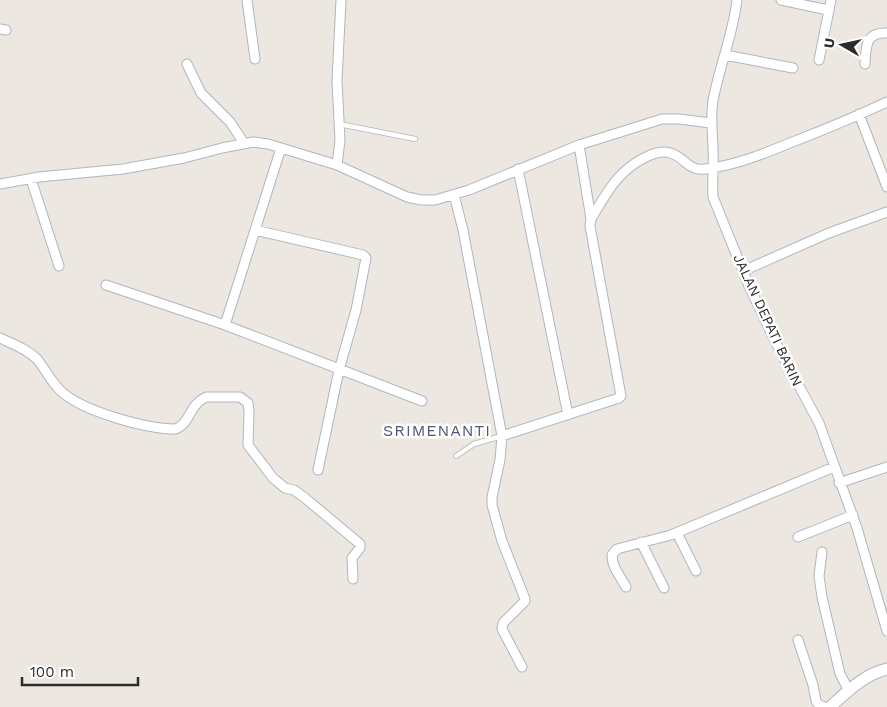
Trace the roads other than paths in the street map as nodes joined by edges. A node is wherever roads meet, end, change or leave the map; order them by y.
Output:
1 (247, 0) edge
2 (341, 0) edge
3 (737, 0) edge
4 (781, 0) edge
5 (831, 0) edge
6 (828, 10) junction
7 (887, 33) edge
8 (725, 55) junction
9 (255, 59) dead end
10 (818, 60) dead end
11 (187, 64) dead end
12 (865, 64) dead end
13 (793, 68) dead end
14 (887, 102) edge
15 (859, 114) junction
16 (711, 123) junction
17 (339, 124) junction
18 (415, 140) dead end
19 (244, 144) junction
20 (579, 145) junction
21 (281, 148) junction
22 (337, 166) junction
23 (713, 168) junction
24 (518, 169) junction
25 (31, 180) junction
26 (0, 184) edge
27 (887, 186) edge
28 (454, 195) junction
29 (887, 212) edge
30 (591, 219) junction
31 (255, 230) junction
32 (59, 266) dead end
33 (743, 271) junction
34 (106, 285) dead end
35 (225, 325) junction
36 (0, 338) edge
37 (339, 370) junction
38 (422, 402) dead end
39 (568, 415) junction
40 (502, 436) junction
41 (456, 456) dead end
42 (834, 467) junction
43 (887, 467) edge
44 (318, 470) dead end
45 (840, 482) junction
46 (852, 515) junction
47 (677, 533) junction
48 (798, 537) dead end
49 (641, 542) junction
50 (822, 552) dead end
51 (696, 571) dead end
52 (353, 579) dead end
53 (626, 587) dead end
54 (664, 588) dead end
55 (887, 631) edge
56 (798, 640) dead end
57 (522, 667) dead end
58 (887, 669) edge
59 (849, 691) junction
60 (825, 707) edge
61 (830, 707) edge

1 - 9 street
2 - 17 street
3 - 8 street, JALAN DEPATI BARIN
4 - 6 street
5 - 6 street
6 - 10 street
7 - 12 street
8 - 13 street
8 - 16 street, JALAN DEPATI BARIN
11 - 19 street
14 - 15 street
15 - 23 street
15 - 27 street
16 - 20 street
16 - 23 street, JALAN DEPATI BARIN
17 - 18 lane
17 - 22 street
19 - 21 street
19 - 25 street
20 - 24 street
20 - 30 street
21 - 22 street
21 - 31 street
22 - 28 street
23 - 30 street
23 - 33 street, JALAN DEPATI BARIN
24 - 28 street
24 - 39 street
25 - 26 street
25 - 32 street
28 - 40 street
29 - 33 street
30 - 39 street
31 - 35 street
31 - 37 street
33 - 42 street, JALAN DEPATI BARIN
34 - 35 street
35 - 37 street
36 - 52 street
37 - 38 street
37 - 44 street
39 - 40 street
40 - 41 lane
40 - 57 street
42 - 45 street, JALAN DEPATI BARIN
42 - 47 street
43 - 45 street
45 - 46 street, JALAN DEPATI BARIN
46 - 48 street
46 - 55 street, JALAN DEPATI BARIN
47 - 49 street
47 - 51 street
49 - 53 street
49 - 54 street
50 - 59 street
56 - 60 street
58 - 59 street
59 - 61 street

